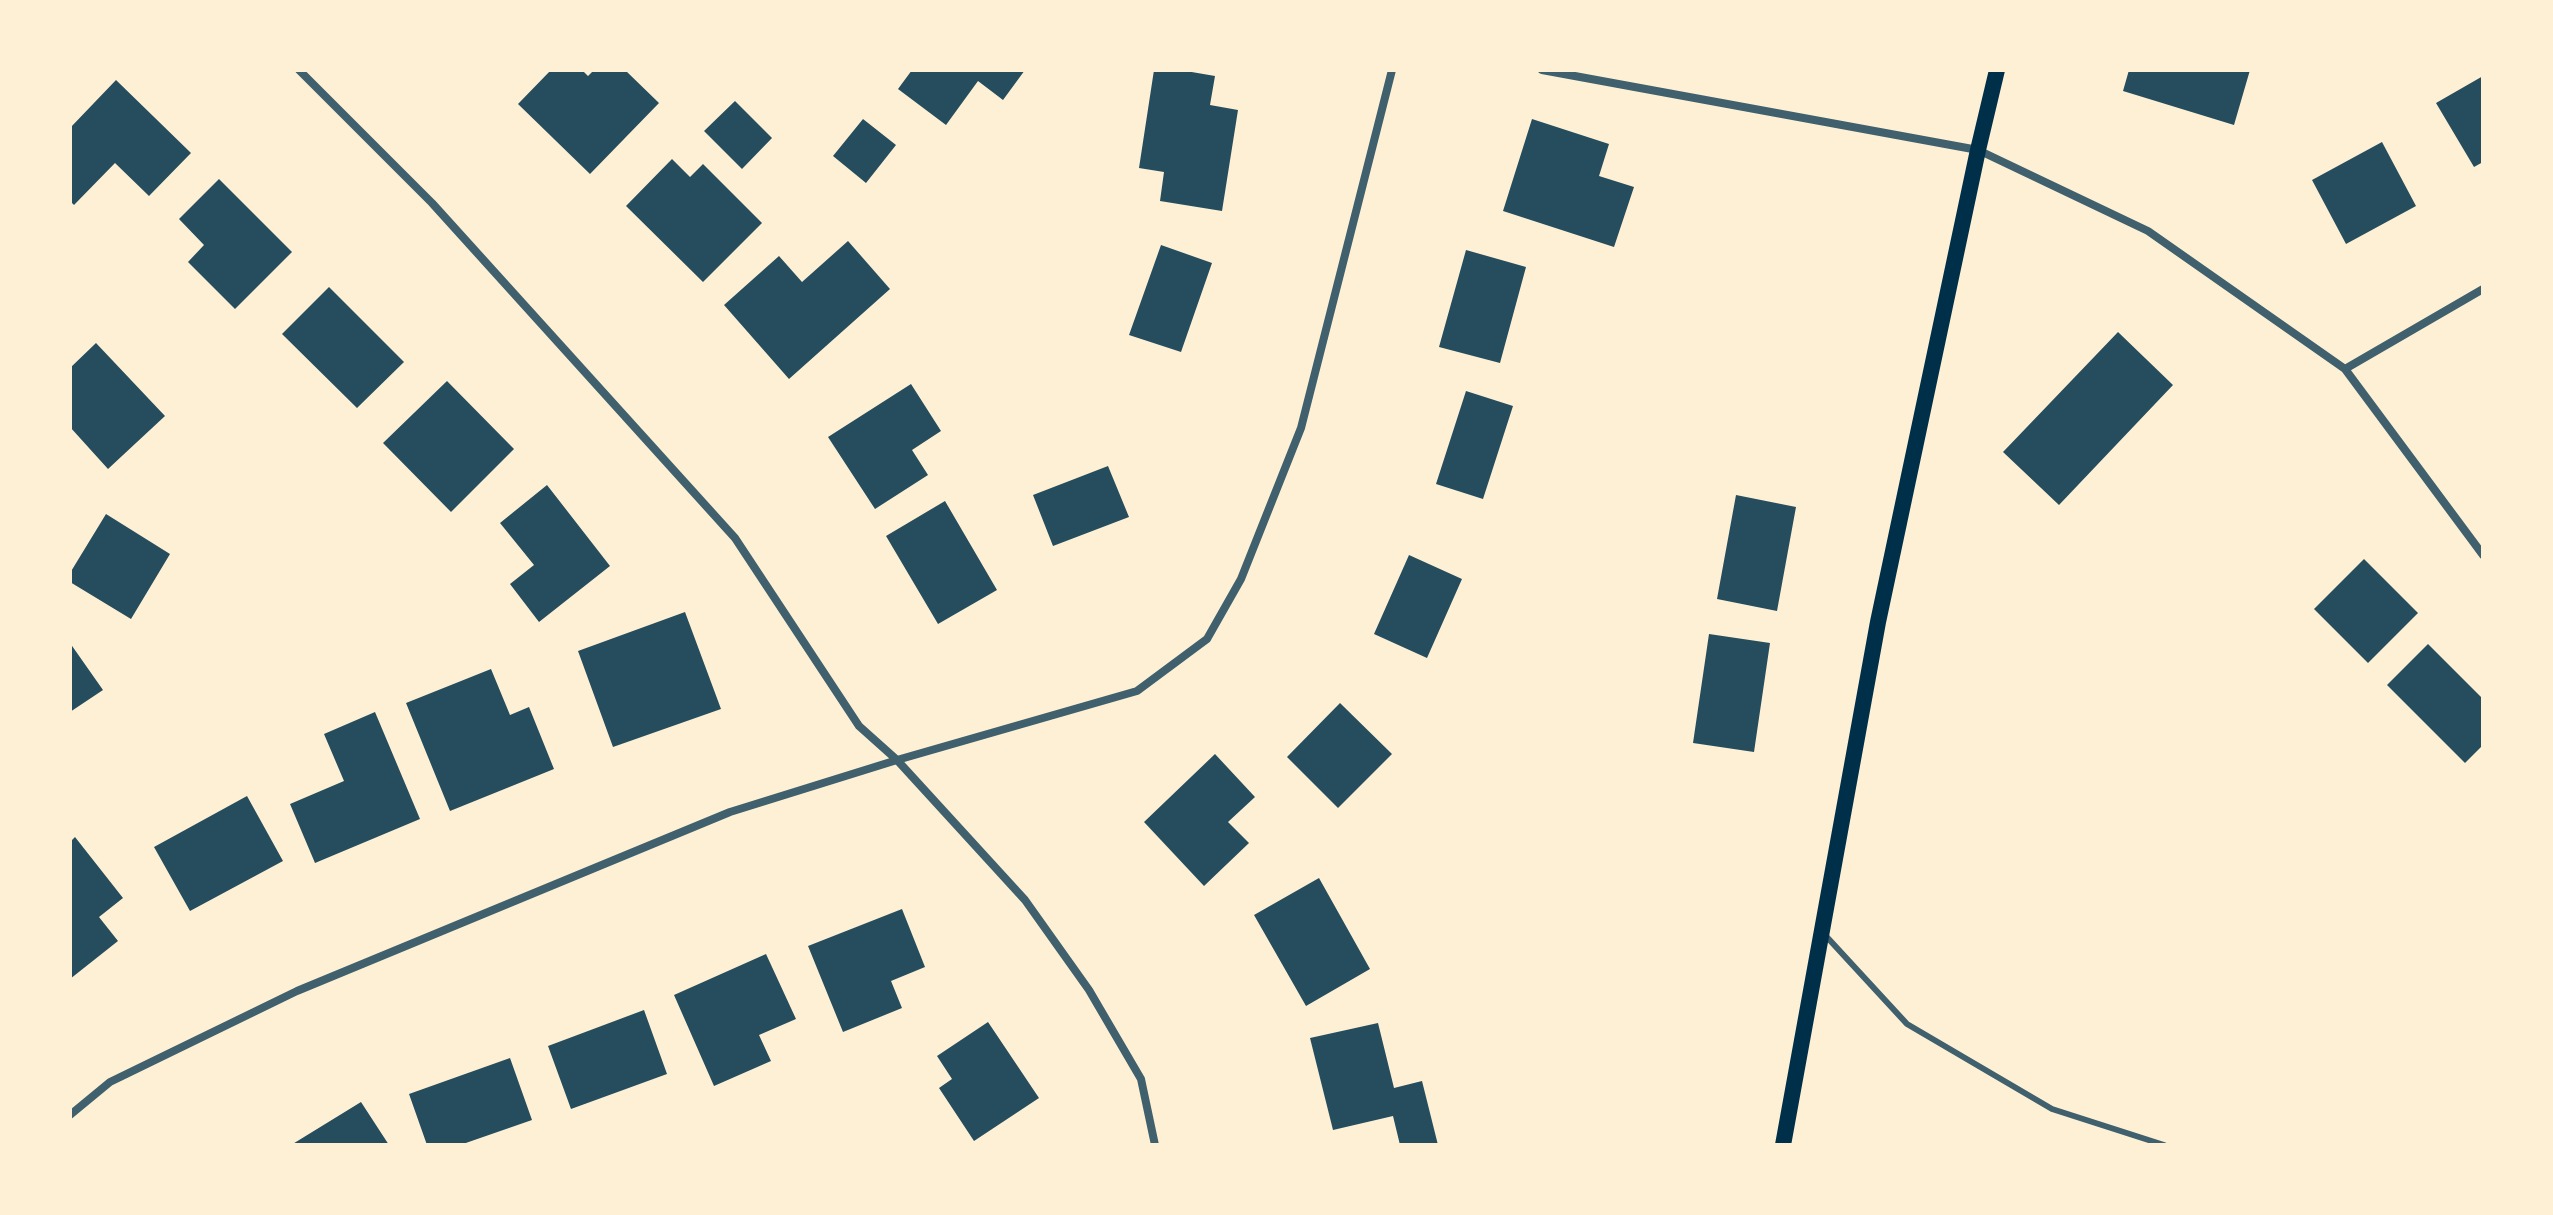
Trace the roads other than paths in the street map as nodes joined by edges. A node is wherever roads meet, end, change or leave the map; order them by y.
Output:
1 (299, 70) edge
2 (1392, 70) edge
3 (1542, 70) edge
4 (1997, 70) edge
5 (1978, 150) junction
6 (2483, 289) edge
7 (2345, 369) junction
8 (2483, 555) edge
9 (897, 760) junction
10 (1823, 933) junction
11 (70, 1115) edge
12 (1155, 1145) edge
13 (1783, 1145) edge
14 (2164, 1145) edge

1 - 9 street
2 - 9 street
3 - 5 street
4 - 5 main road
5 - 7 street
5 - 10 main road
6 - 7 street
7 - 8 street
9 - 11 street
9 - 12 street
10 - 13 main road
10 - 14 lane

